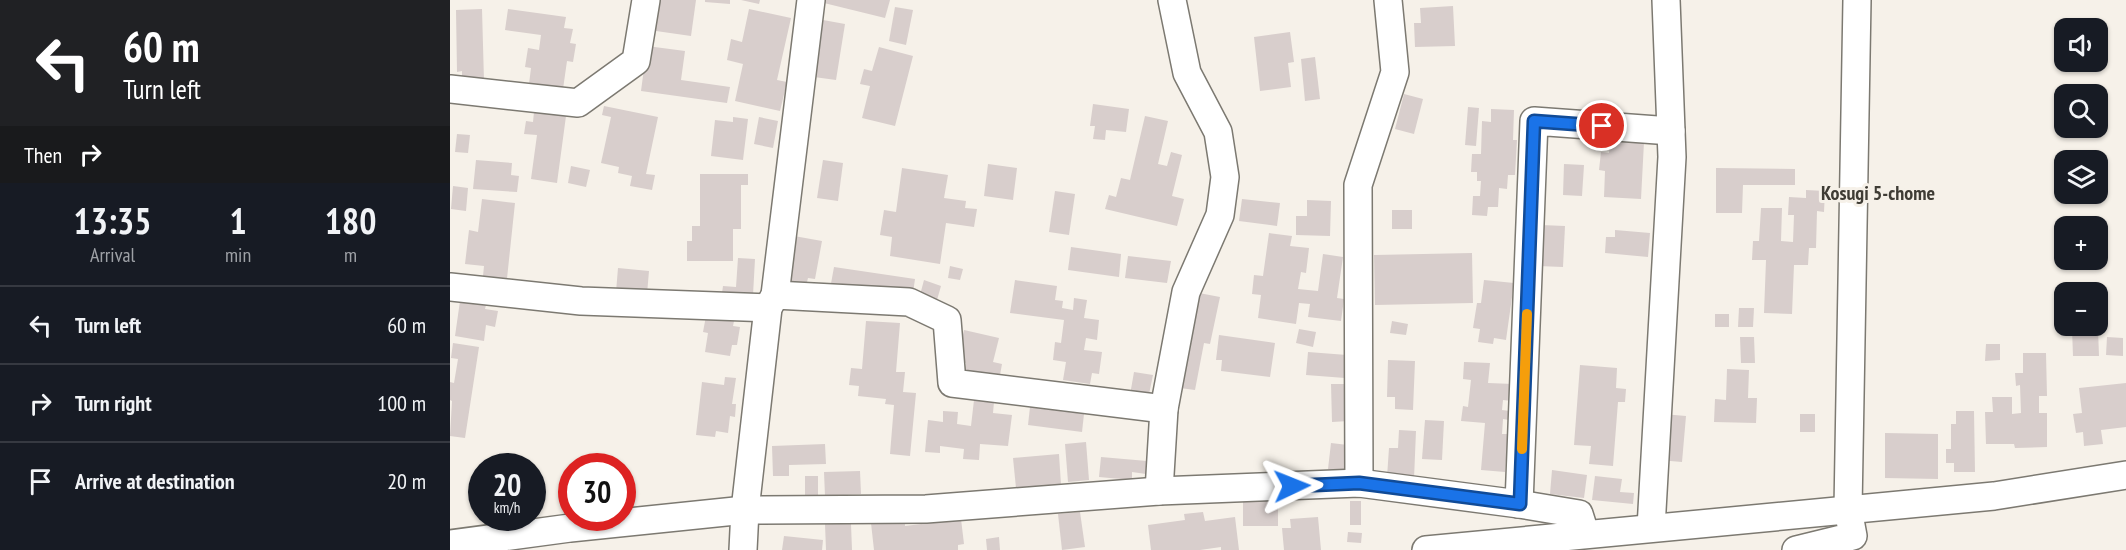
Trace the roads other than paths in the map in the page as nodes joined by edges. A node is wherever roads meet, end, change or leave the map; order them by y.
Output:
1 (646, 0) edge
2 (811, 0) edge
3 (1172, 0) edge
4 (1388, 0) edge
5 (1666, 0) edge
6 (1857, 0) edge
7 (450, 89) edge
8 (1671, 131) junction
9 (450, 287) edge
10 (771, 301) junction
11 (1164, 409) junction
12 (2126, 475) edge
13 (1359, 483) junction
14 (1159, 491) junction
15 (1520, 504) junction
16 (1848, 509) junction
17 (745, 510) junction
18 (1651, 528) junction
19 (1586, 533) junction
20 (450, 544) edge
21 (743, 550) edge
22 (1426, 550) edge
23 (1796, 550) edge

1 - 7 street
2 - 10 street
3 - 11 street
4 - 13 street
5 - 8 street
6 - 16 street
8 - 15 street
8 - 18 street
9 - 10 street
10 - 11 street
10 - 17 street
11 - 14 street
12 - 16 street
13 - 14 street
13 - 15 street
14 - 17 street
15 - 19 street
16 - 18 street
16 - 23 street
17 - 20 street
17 - 21 street
18 - 19 street
19 - 22 street

